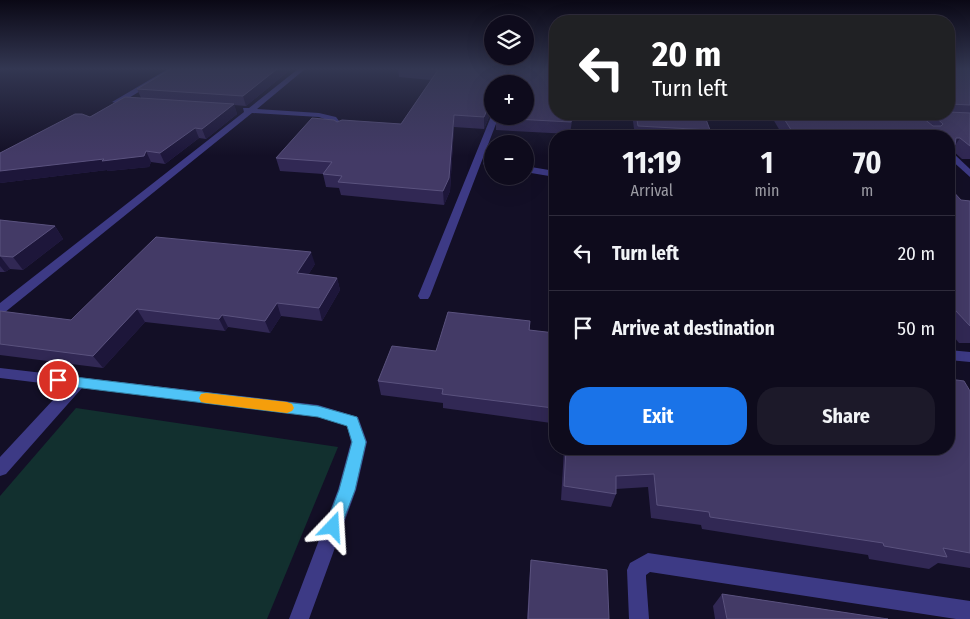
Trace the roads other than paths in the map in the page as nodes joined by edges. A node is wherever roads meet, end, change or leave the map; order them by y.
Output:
1 (123, 98) edge
2 (261, 98) edge
3 (135, 103) edge
4 (244, 110) junction
5 (491, 125) edge
6 (342, 130) edge
7 (955, 160) edge
8 (534, 170) edge
9 (549, 173) edge
10 (970, 174) edge
11 (424, 296) dead end
12 (0, 310) edge
13 (955, 356) edge
14 (970, 357) edge
15 (0, 373) edge
16 (78, 383) junction
17 (0, 469) edge
18 (970, 612) edge
19 (299, 619) edge
20 (639, 619) edge

1 - 3 street
2 - 4 street
4 - 6 street
4 - 12 street
5 - 11 street
7 - 10 street
8 - 9 street
13 - 14 street
15 - 16 street
16 - 17 street
16 - 19 street
18 - 20 street

